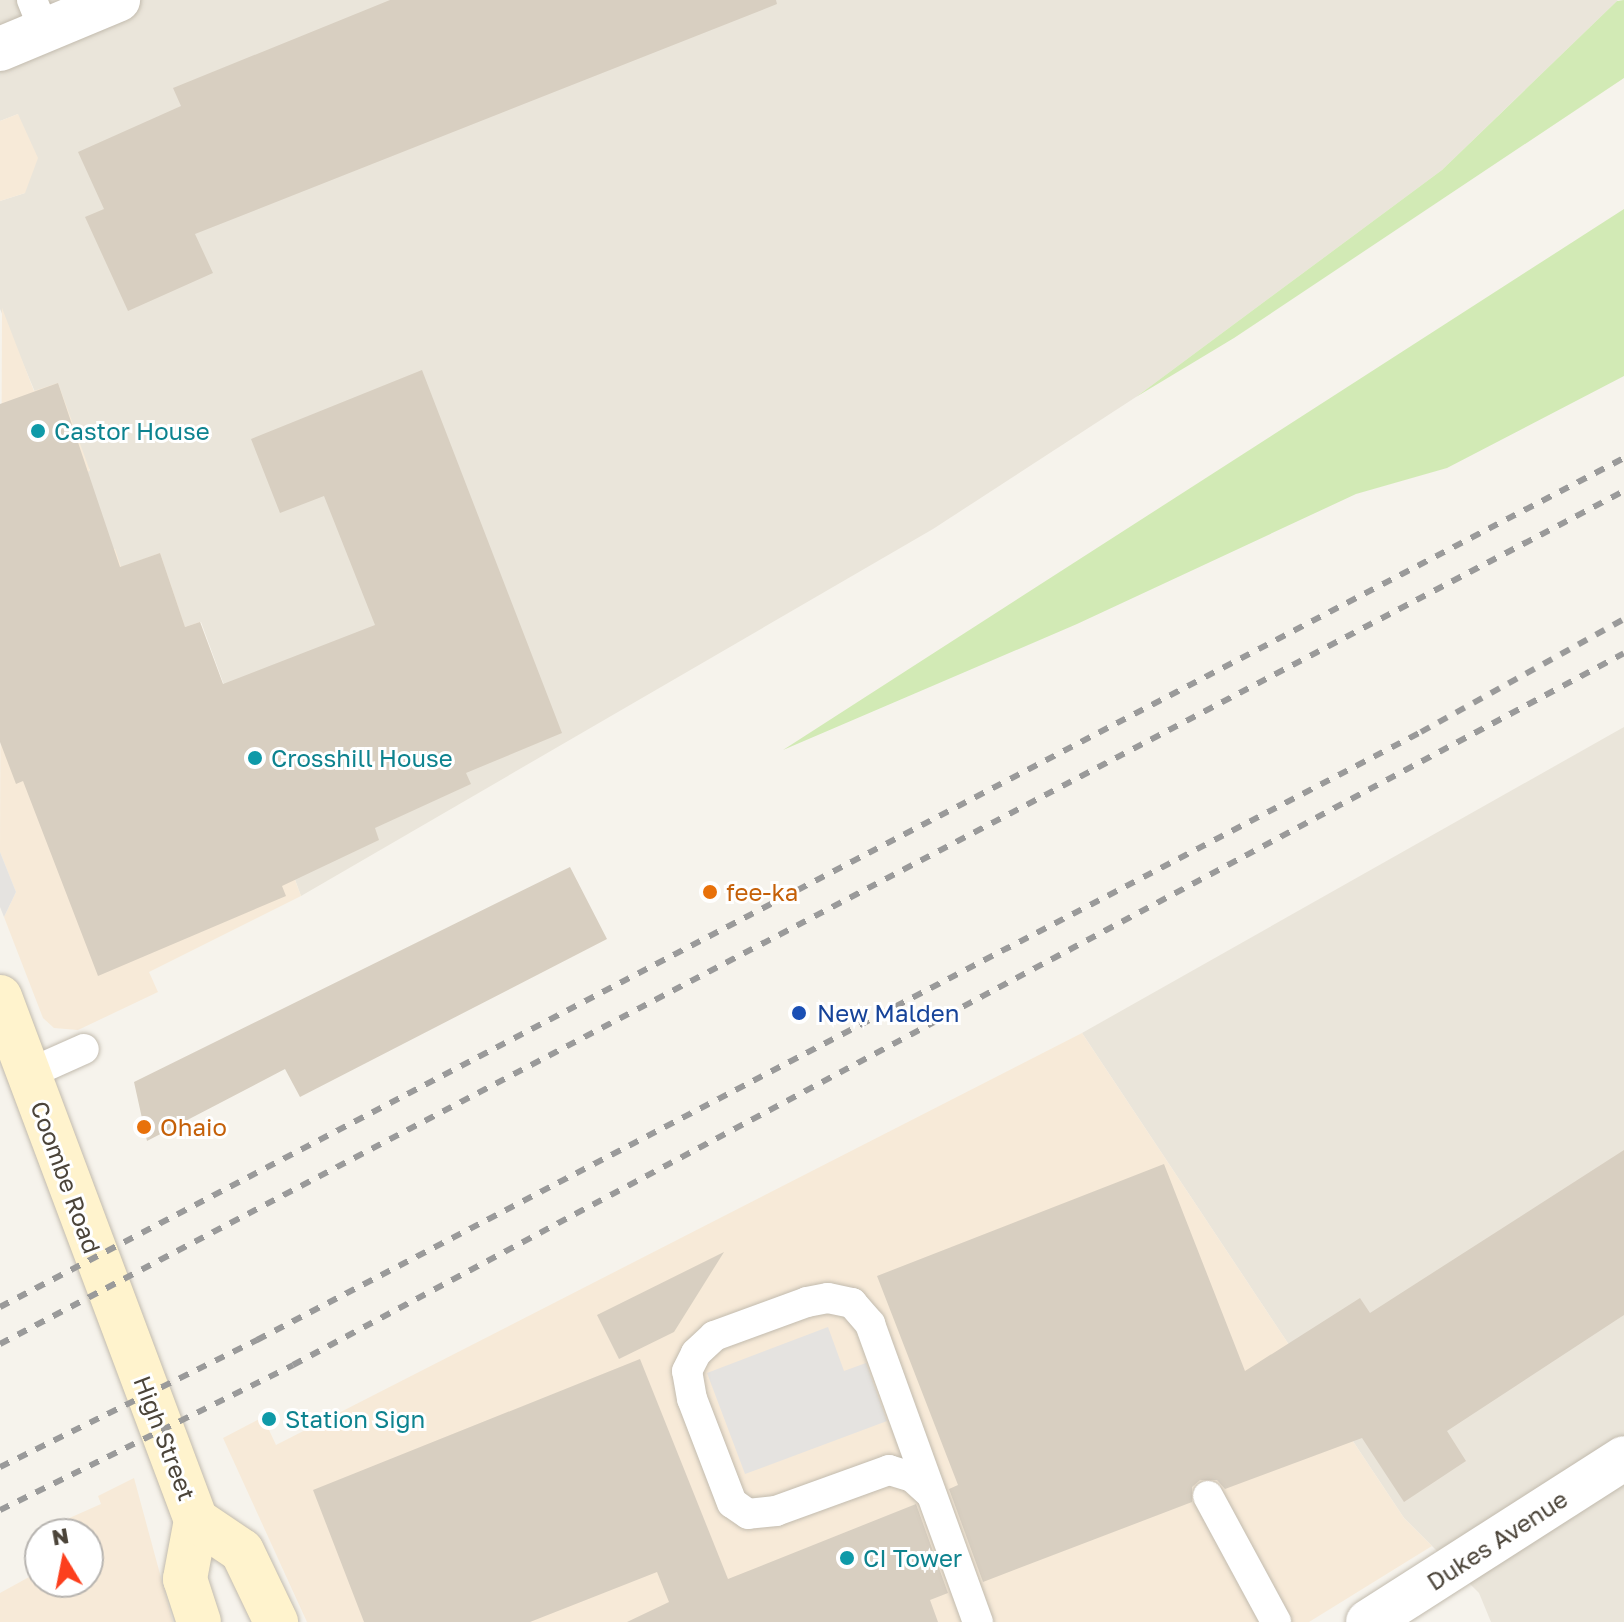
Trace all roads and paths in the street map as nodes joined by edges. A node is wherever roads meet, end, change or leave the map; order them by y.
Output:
1 (118, 0) edge
2 (38, 14) edge
3 (0, 49) edge
4 (0, 997) edge
5 (84, 1049) dead end
6 (28, 1074) junction
7 (133, 1357) joint
8 (1624, 1458) edge
9 (930, 1493) junction
10 (1208, 1496) dead end
11 (196, 1520) junction
12 (1420, 1608) edge
13 (199, 1622) edge
14 (276, 1622) edge
15 (978, 1622) edge
16 (1276, 1622) edge
17 (1368, 1622) edge

1 - 2 street
2 - 3 street
4 - 6 main road, Coombe Road
5 - 6 lane
6 - 7 main road, Coombe Road
7 - 11 main road, High Street
8 - 12 street, Dukes Avenue
9 - 9 lane
9 - 15 lane
10 - 16 lane
11 - 13 main road, High Street
11 - 14 main road, High Street
12 - 17 street, Dukes Avenue

